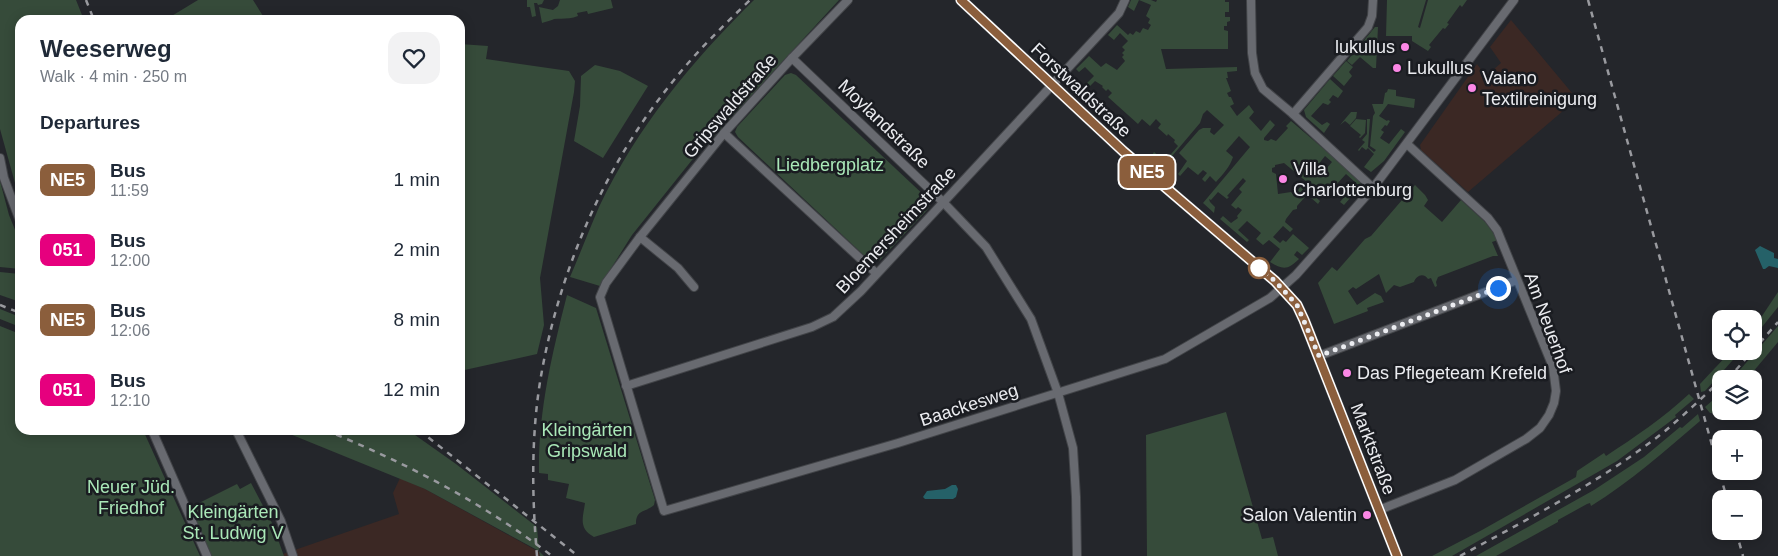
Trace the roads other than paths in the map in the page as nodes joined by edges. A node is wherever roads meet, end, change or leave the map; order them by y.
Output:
1 (848, 0) edge
2 (961, 0) edge
3 (1124, 0) edge
4 (1251, 0) edge
5 (1373, 0) edge
6 (1514, 0) edge
7 (792, 58) junction
8 (1052, 86) junction
9 (1293, 114) junction
10 (724, 133) junction
11 (1407, 144) junction
12 (0, 158) edge
13 (1373, 188) junction
14 (943, 202) junction
15 (15, 208) edge
16 (640, 237) junction
17 (876, 273) junction
18 (1517, 280) junction
19 (694, 287) dead end
20 (1282, 288) junction
21 (1293, 300) joint
22 (1319, 356) junction
23 (626, 386) junction
24 (1058, 393) junction
25 (154, 435) edge
26 (238, 435) edge
27 (664, 510) joint
28 (1379, 510) junction
29 (207, 556) edge
30 (293, 556) edge
31 (1077, 556) edge
32 (1397, 556) edge

1 - 7 street, Gripswaldstraße
2 - 8 street, Forstwaldstraße
3 - 8 street, Bloemersheimstraße
4 - 9 street
5 - 9 street
6 - 11 street, Baackesweg
7 - 10 street, Gripswaldstraße
7 - 14 street, Moylandstraße
8 - 14 street, Bloemersheimstraße
8 - 20 street, Forstwaldstraße
9 - 13 street
10 - 16 street, Gripswaldstraße
10 - 17 street
11 - 13 street, Baackesweg
11 - 18 street, Am Neuerhof
12 - 15 street
13 - 20 street, Baackesweg
14 - 17 street, Bloemersheimstraße
14 - 24 street, Moylandstraße
16 - 19 street
16 - 23 street, Gripswaldstraße
17 - 23 street, Bloemersheimstraße
18 - 22 street
18 - 28 street, Am Neuerhof
20 - 21 street, Forstwaldstraße
20 - 24 street, Baackesweg
21 - 22 street, Marktstraße
22 - 28 street, Marktstraße
23 - 27 street, Gripswaldstraße
24 - 27 street, Baackesweg
24 - 31 street, Moylandstraße
25 - 29 street
26 - 30 street
28 - 32 street, Marktstraße

